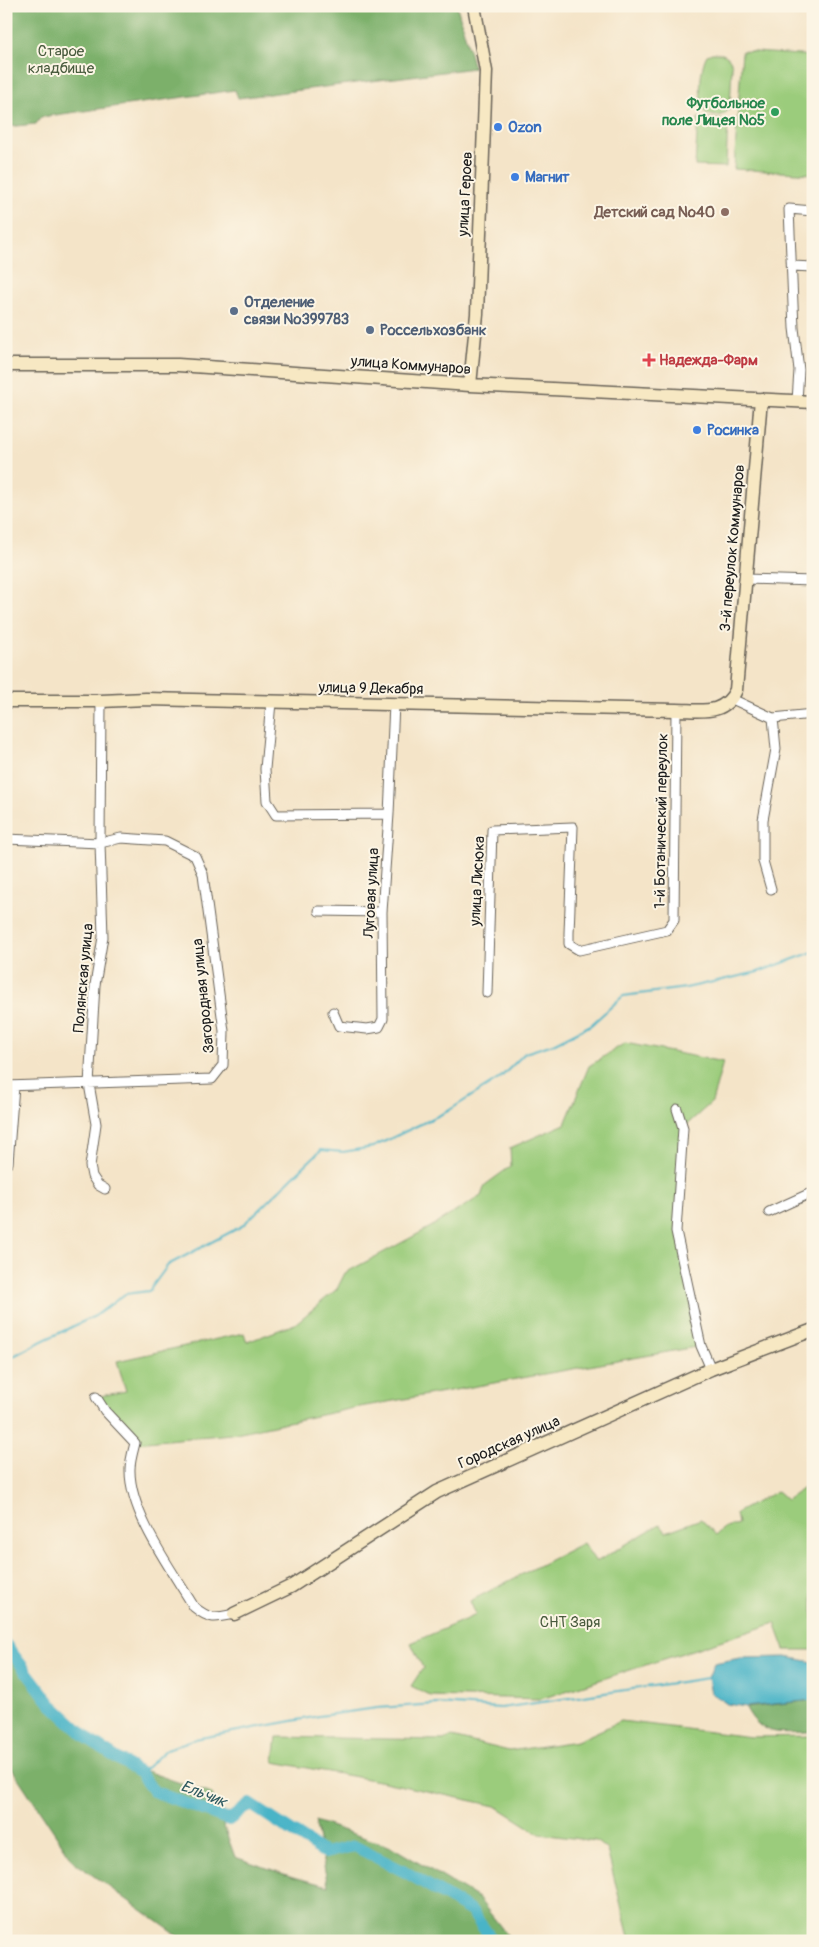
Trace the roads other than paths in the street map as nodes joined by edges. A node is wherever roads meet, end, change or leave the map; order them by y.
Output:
1 (474, 6) edge
2 (813, 211) edge
3 (792, 266) junction
4 (813, 267) edge
5 (6, 365) edge
6 (470, 385) junction
7 (761, 399) junction
8 (797, 400) junction
9 (813, 402) edge
10 (746, 579) junction
11 (813, 582) edge
12 (732, 699) junction
13 (6, 701) edge
14 (101, 701) junction
15 (271, 702) junction
16 (394, 704) junction
17 (676, 710) junction
18 (813, 714) edge
19 (773, 718) junction
20 (389, 814) junction
21 (6, 839) edge
22 (100, 844) junction
23 (771, 890) dead end
24 (319, 911) dead end
25 (382, 912) junction
26 (579, 950) joint
27 (487, 993) dead end
28 (332, 1012) dead end
29 (89, 1084) junction
30 (10, 1086) edge
31 (677, 1109) dead end
32 (8, 1163) dead end
33 (105, 1190) dead end
34 (813, 1192) edge
35 (769, 1212) dead end
36 (813, 1330) edge
37 (711, 1370) junction
38 (96, 1397) dead end
39 (234, 1614) joint

1 - 6 street, улица Героев
2 - 3 street
3 - 4 street
3 - 8 street
5 - 6 street, улица Коммунаров
6 - 7 street, улица Коммунаров
7 - 8 street, улица Коммунаров
7 - 10 street, 3-й переулок Коммунаров
8 - 9 street, улица Коммунаров
10 - 11 street
10 - 12 street, 3-й переулок Коммунаров
12 - 17 street, улица 9 Декабря
12 - 19 street
13 - 14 street, улица 9 Декабря
14 - 15 street, улица 9 Декабря
14 - 22 street, Полянская улица
15 - 16 street, улица 9 Декабря
15 - 20 street
16 - 17 street, улица 9 Декабря
16 - 20 street, Луговая улица
17 - 26 street, 1-й Ботанический переулок
18 - 19 street
19 - 23 street
20 - 25 street, Луговая улица
21 - 22 street
22 - 29 street, Полянская улица
22 - 29 street, Загородная улица
24 - 25 street
25 - 28 street, Луговая улица
26 - 27 street, улица Лисюка
29 - 30 street, Загородная улица
29 - 33 street, Полянская улица
30 - 32 street
31 - 37 street
34 - 35 street
36 - 37 street, Городская улица
37 - 39 street, Городская улица
38 - 39 street

